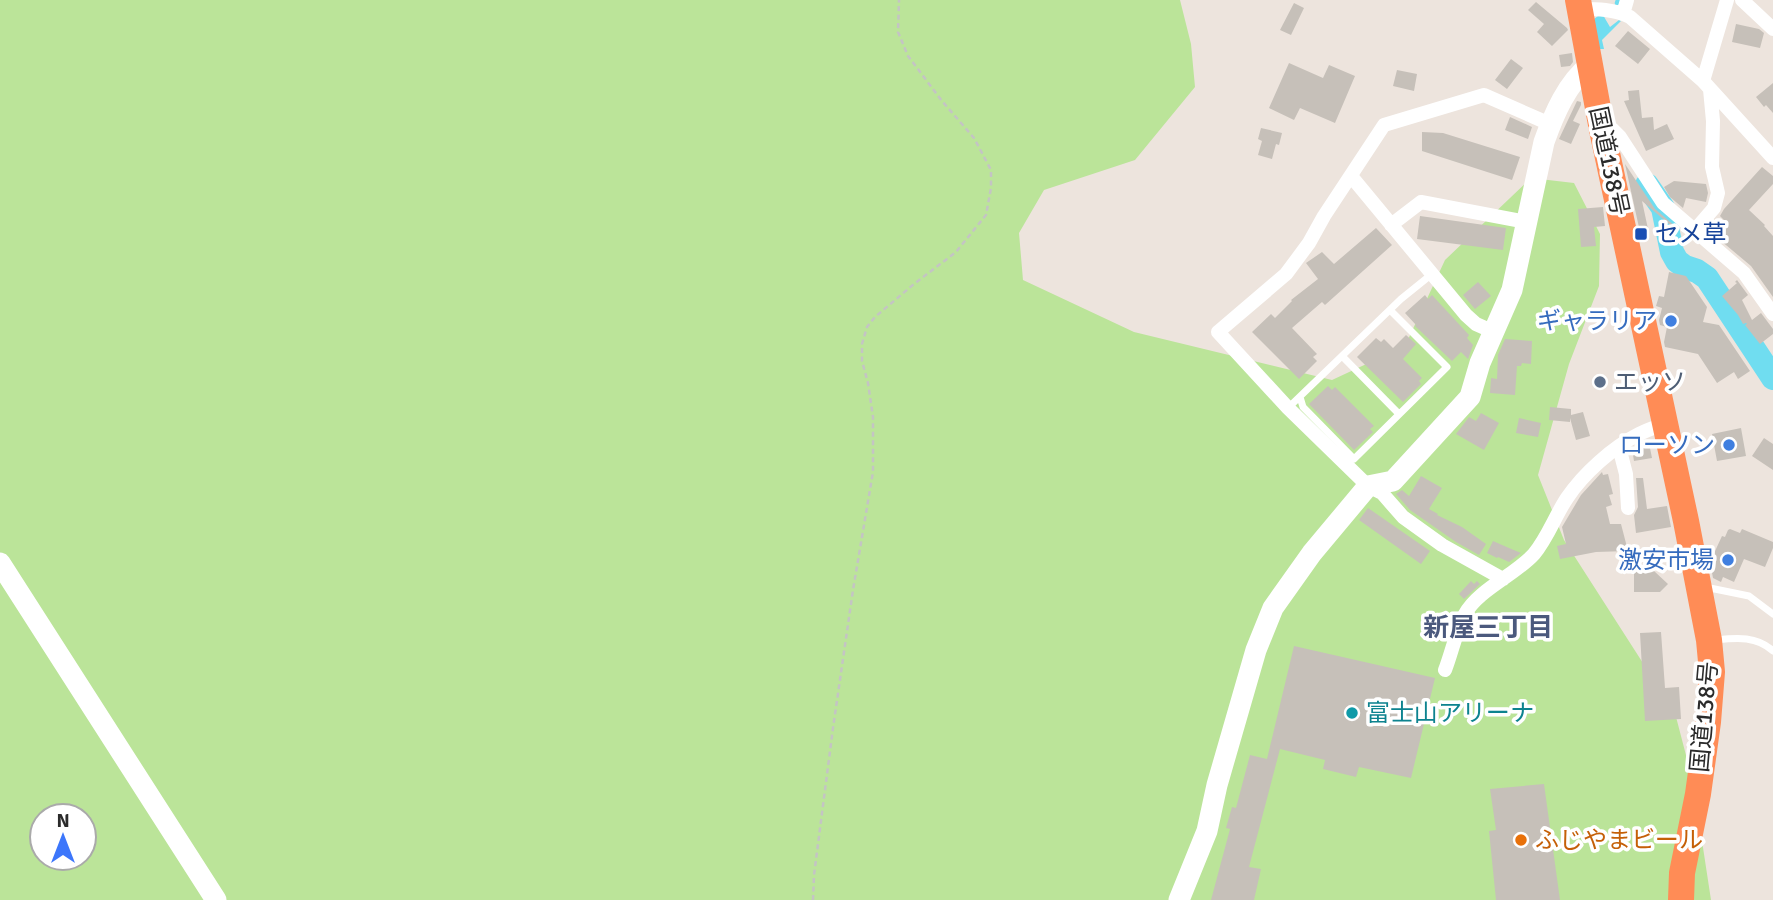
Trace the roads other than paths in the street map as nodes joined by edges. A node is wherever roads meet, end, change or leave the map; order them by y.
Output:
1 (1727, 0) edge
2 (1742, 0) edge
3 (1579, 4) edge
4 (1625, 7) edge
5 (1773, 29) edge
6 (1590, 65) junction
7 (1707, 85) junction
8 (1550, 124) junction
9 (1602, 130) junction
10 (1773, 158) edge
11 (1351, 176) junction
12 (1527, 222) junction
13 (1391, 225) junction
14 (1695, 230) junction
15 (1432, 274) junction
16 (1390, 310) junction
17 (1773, 314) edge
18 (1493, 332) junction
19 (1342, 356) junction
20 (1300, 397) junction
21 (1288, 408) junction
22 (1399, 414) junction
23 (1664, 424) junction
24 (1619, 447) junction
25 (1368, 486) junction
26 (1628, 508) dead end
27 (0, 563) edge
28 (1503, 579) junction
29 (1697, 585) junction
30 (1773, 614) edge
31 (1709, 640) junction
32 (1773, 651) edge
33 (1445, 670) dead end
34 (216, 900) edge
35 (1179, 900) edge
36 (1681, 900) edge

1 - 7 street
2 - 5 street
3 - 4 street
3 - 6 highway, 国道138号
4 - 7 street
6 - 8 street
6 - 9 highway, 国道138号
7 - 10 street
7 - 14 street
8 - 11 street
8 - 12 street
9 - 14 street
9 - 23 highway, 国道138号
11 - 13 street
11 - 21 street
12 - 13 street
12 - 18 street
13 - 15 street
14 - 17 street
15 - 16 lane
15 - 18 street
16 - 19 lane
16 - 22 lane
18 - 25 street
19 - 20 lane
19 - 22 lane
20 - 21 lane
20 - 22 lane
21 - 25 street
23 - 24 street
23 - 29 highway, 国道138号
24 - 26 street
24 - 28 street
25 - 28 street
25 - 35 street
27 - 34 street
28 - 33 street
29 - 30 lane
29 - 31 highway, 国道138号
31 - 32 lane
31 - 36 highway, 国道138号

